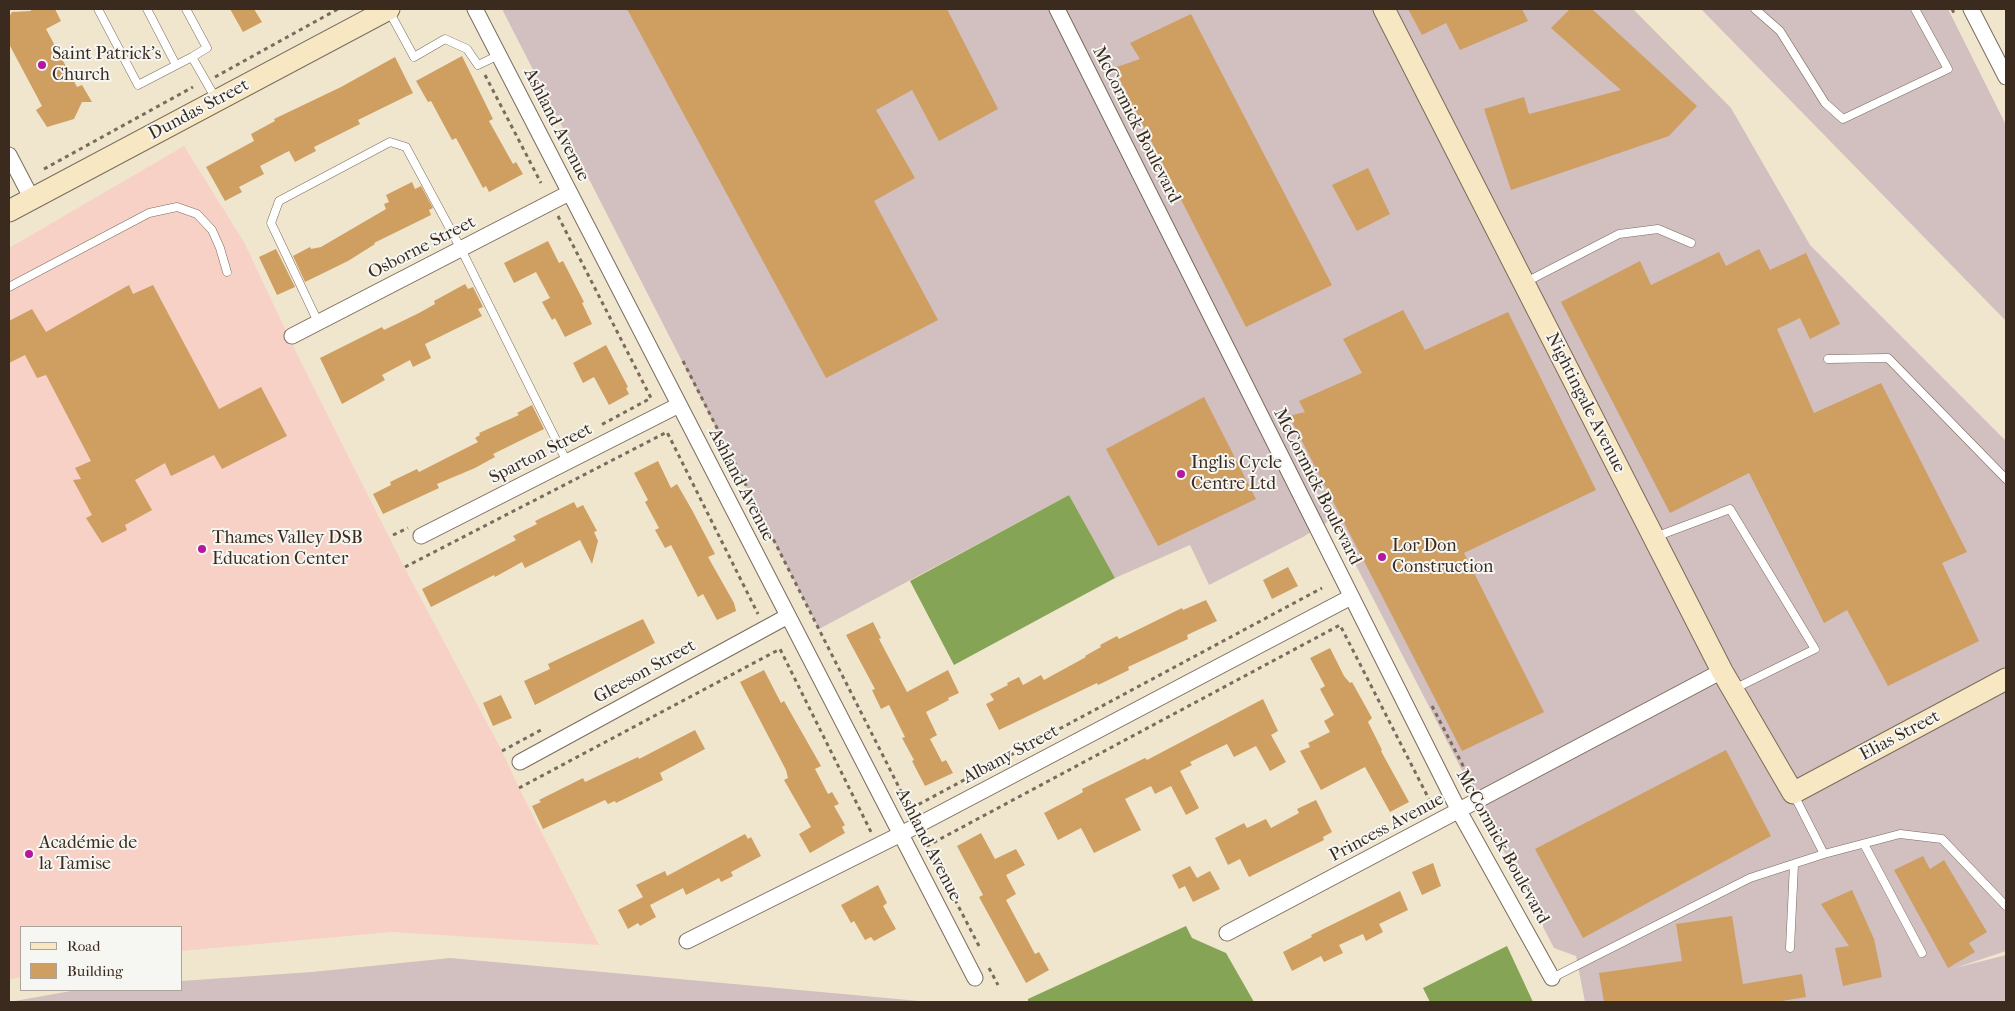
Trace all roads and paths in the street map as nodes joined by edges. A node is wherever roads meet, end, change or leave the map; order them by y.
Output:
1 (98, 9) edge
2 (147, 9) edge
3 (186, 9) edge
4 (338, 9) edge
5 (389, 9) edge
6 (475, 9) edge
7 (1057, 9) edge
8 (1384, 9) edge
9 (1755, 9) edge
10 (1915, 9) edge
11 (1971, 9) edge
12 (498, 54) junction
13 (192, 57) junction
14 (176, 65) junction
15 (485, 74) dead end
16 (214, 77) dead end
17 (2006, 78) edge
18 (192, 87) dead end
19 (217, 100) junction
20 (9, 155) edge
21 (39, 171) dead end
22 (541, 183) dead end
23 (569, 193) junction
24 (32, 199) junction
25 (9, 212) edge
26 (557, 213) dead end
27 (1691, 243) dead end
28 (461, 249) junction
29 (227, 272) dead end
30 (1524, 282) junction
31 (9, 288) edge
32 (318, 322) junction
33 (292, 336) dead end
34 (1828, 359) dead end
35 (684, 360) dead end
36 (679, 405) junction
37 (600, 425) dead end
38 (567, 462) junction
39 (2006, 479) edge
40 (421, 536) dead end
41 (1654, 538) junction
42 (405, 567) dead end
43 (1322, 588) dead end
44 (1351, 597) junction
45 (788, 616) junction
46 (751, 618) dead end
47 (1722, 672) junction
48 (2006, 679) edge
49 (1732, 690) junction
50 (1432, 706) dead end
51 (545, 728) dead end
52 (502, 751) dead end
53 (520, 762) dead end
54 (1473, 785) dead end
55 (519, 788) dead end
56 (1793, 793) junction
57 (1433, 807) dead end
58 (1459, 811) junction
59 (901, 834) junction
60 (863, 836) dead end
61 (1864, 844) junction
62 (1824, 854) junction
63 (1794, 864) junction
64 (2006, 906) edge
65 (1227, 933) dead end
66 (687, 941) dead end
67 (1790, 948) dead end
68 (980, 950) dead end
69 (1922, 953) dead end
70 (989, 967) dead end
71 (976, 978) dead end
72 (1552, 978) joint
73 (998, 984) dead end

1 - 14 lane
2 - 14 lane
3 - 13 lane
4 - 16 path
5 - 12 lane
5 - 19 street, Dundas Street
6 - 12 street, Ashland Avenue
7 - 44 street, McCormick Boulevard
8 - 30 street, Nightingale Avenue
9 - 10 lane
11 - 17 street
12 - 23 street, Ashland Avenue
13 - 14 lane
13 - 19 lane
15 - 22 path
18 - 21 path
19 - 24 street, Dundas Street
20 - 24 street
23 - 28 street, Osborne Street
23 - 36 street, Ashland Avenue
24 - 25 street, Dundas Street
26 - 37 path
27 - 30 lane
28 - 32 street, Osborne Street
28 - 32 lane
28 - 38 lane
29 - 31 lane
30 - 41 street, Nightingale Avenue
32 - 33 street, Osborne Street
34 - 39 lane
35 - 43 path
36 - 38 street, Sparton Street
36 - 45 street, Ashland Avenue
38 - 40 street, Sparton Street
41 - 47 street, Nightingale Avenue
41 - 49 lane
42 - 46 path
44 - 58 street, McCormick Boulevard
44 - 59 street, Albany Street
45 - 53 street, Gleeson Street
45 - 59 street, Ashland Avenue
47 - 49 street, Nightingale Avenue
47 - 58 street, Princess Avenue
48 - 56 street, Elias Street
49 - 56 street, Nightingale Avenue
50 - 54 path
51 - 52 path
55 - 60 path
56 - 62 lane
57 - 68 path
58 - 65 street, Princess Avenue
58 - 72 street, McCormick Boulevard
59 - 66 street, Albany Street
59 - 71 street, Ashland Avenue
61 - 62 lane
61 - 64 lane
61 - 69 lane
62 - 63 lane
63 - 67 lane
63 - 72 lane
70 - 73 path

